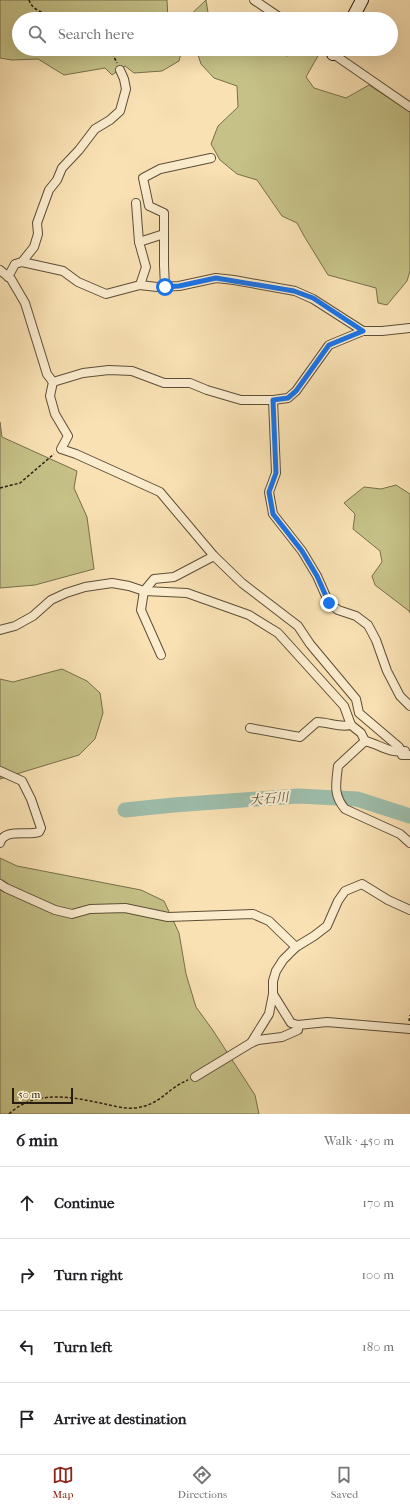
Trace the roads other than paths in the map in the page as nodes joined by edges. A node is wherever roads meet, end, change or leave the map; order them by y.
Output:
1 (254, 0) edge
2 (362, 0) edge
3 (272, 12) edge
4 (356, 12) edge
5 (339, 56) edge
6 (120, 70) road end
7 (410, 107) edge
8 (211, 158) dead end
9 (136, 203) dead end
10 (164, 234) junction
11 (139, 242) junction
12 (22, 262) junction
13 (0, 270) edge
14 (8, 277) junction
15 (140, 286) junction
16 (165, 287) junction
17 (410, 328) edge
18 (363, 331) junction
19 (53, 382) junction
20 (273, 400) junction
21 (214, 556) junction
22 (144, 591) junction
23 (0, 630) edge
24 (161, 655) dead end
25 (410, 706) edge
26 (351, 725) junction
27 (250, 728) dead end
28 (365, 741) junction
29 (410, 750) edge
30 (400, 752) junction
31 (410, 755) edge
32 (0, 771) edge
33 (0, 843) edge
34 (410, 843) edge
35 (0, 884) edge
36 (410, 910) edge
37 (296, 947) junction
38 (272, 994) junction
39 (298, 1026) junction
40 (410, 1029) edge
41 (251, 1043) junction
42 (195, 1077) road end

1 - 3 street
2 - 4 street
5 - 7 street
6 - 12 street
8 - 10 street
9 - 11 street
10 - 11 street
10 - 16 street
11 - 15 street
12 - 14 street
12 - 15 street
13 - 14 street
14 - 19 street
15 - 16 street
16 - 18 street
17 - 18 street
18 - 20 street
19 - 20 street
19 - 21 street
20 - 25 street
21 - 22 street
21 - 30 street
22 - 23 street
22 - 24 street
22 - 26 street
26 - 27 street
26 - 28 street
28 - 30 street
28 - 34 street
29 - 30 street
30 - 31 street
32 - 33 street
35 - 37 street
36 - 37 street
37 - 38 street
38 - 39 street
38 - 41 street
39 - 40 street
39 - 41 street
41 - 42 street

